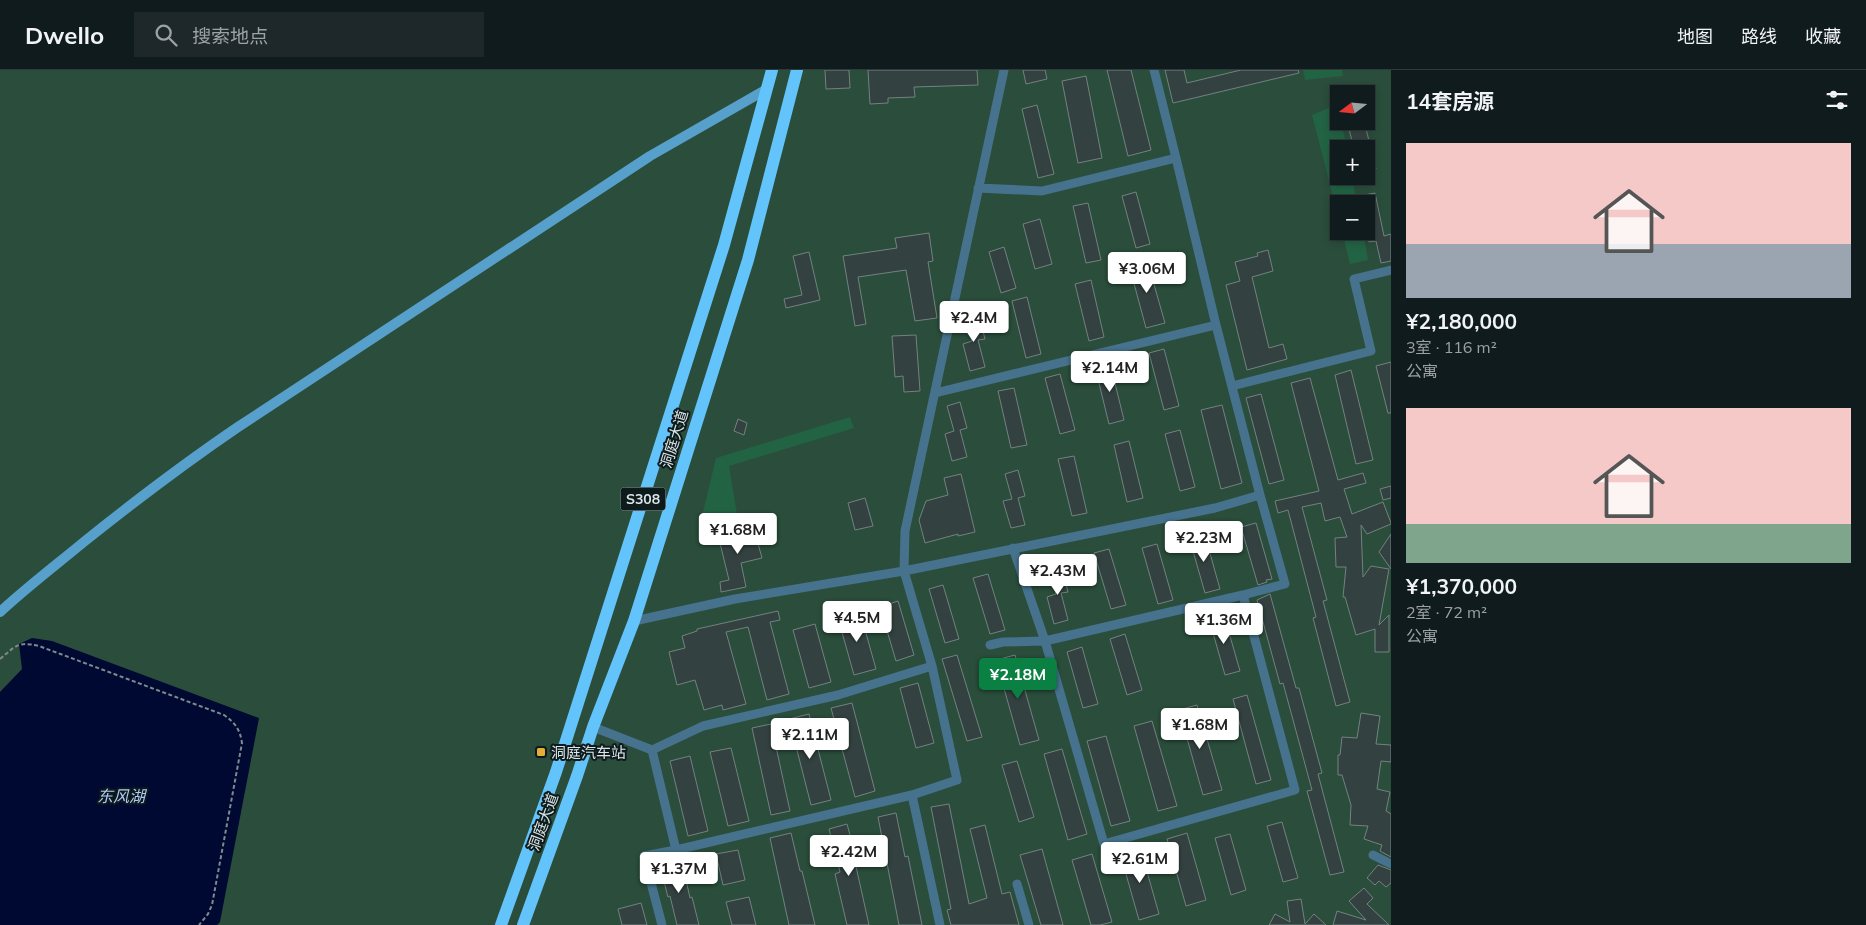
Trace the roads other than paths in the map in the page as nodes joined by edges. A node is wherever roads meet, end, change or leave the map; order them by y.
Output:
1 (772, 70) edge
2 (797, 70) edge
3 (1004, 70) edge
4 (1154, 70) edge
5 (767, 89) junction
6 (1176, 158) junction
7 (978, 188) junction
8 (1391, 270) edge
9 (1216, 325) junction
10 (1232, 386) junction
11 (935, 393) junction
12 (1260, 496) junction
13 (1013, 548) junction
14 (904, 571) junction
15 (1243, 595) junction
16 (0, 612) edge
17 (634, 621) junction
18 (1045, 642) junction
19 (990, 644) dead end
20 (932, 666) junction
21 (592, 727) junction
22 (652, 750) junction
23 (912, 795) junction
24 (676, 850) junction
25 (1373, 855) dead end
26 (1391, 864) edge
27 (1017, 884) dead end
28 (501, 925) edge
29 (523, 925) edge
30 (662, 925) edge
31 (940, 925) edge
32 (1029, 925) edge

1 - 5 main road, 洞庭大道 / S308
2 - 17 main road, 洞庭大道 / S308
3 - 7 street
4 - 6 street
5 - 16 street
5 - 28 main road, 洞庭大道 / S308
6 - 7 street
6 - 9 street
7 - 11 street
8 - 10 street
9 - 10 street
9 - 11 street
10 - 12 street
11 - 14 street
12 - 13 street
12 - 15 street
13 - 14 street
13 - 18 street
14 - 17 street
14 - 20 street
15 - 18 street
15 - 18 street
17 - 21 main road, 洞庭大道 / S308
18 - 19 street
20 - 22 street
20 - 23 street
21 - 22 street
21 - 29 main road, 洞庭大道 / S308
22 - 24 street
23 - 24 street
23 - 31 street
24 - 30 street
25 - 26 street
27 - 32 street

